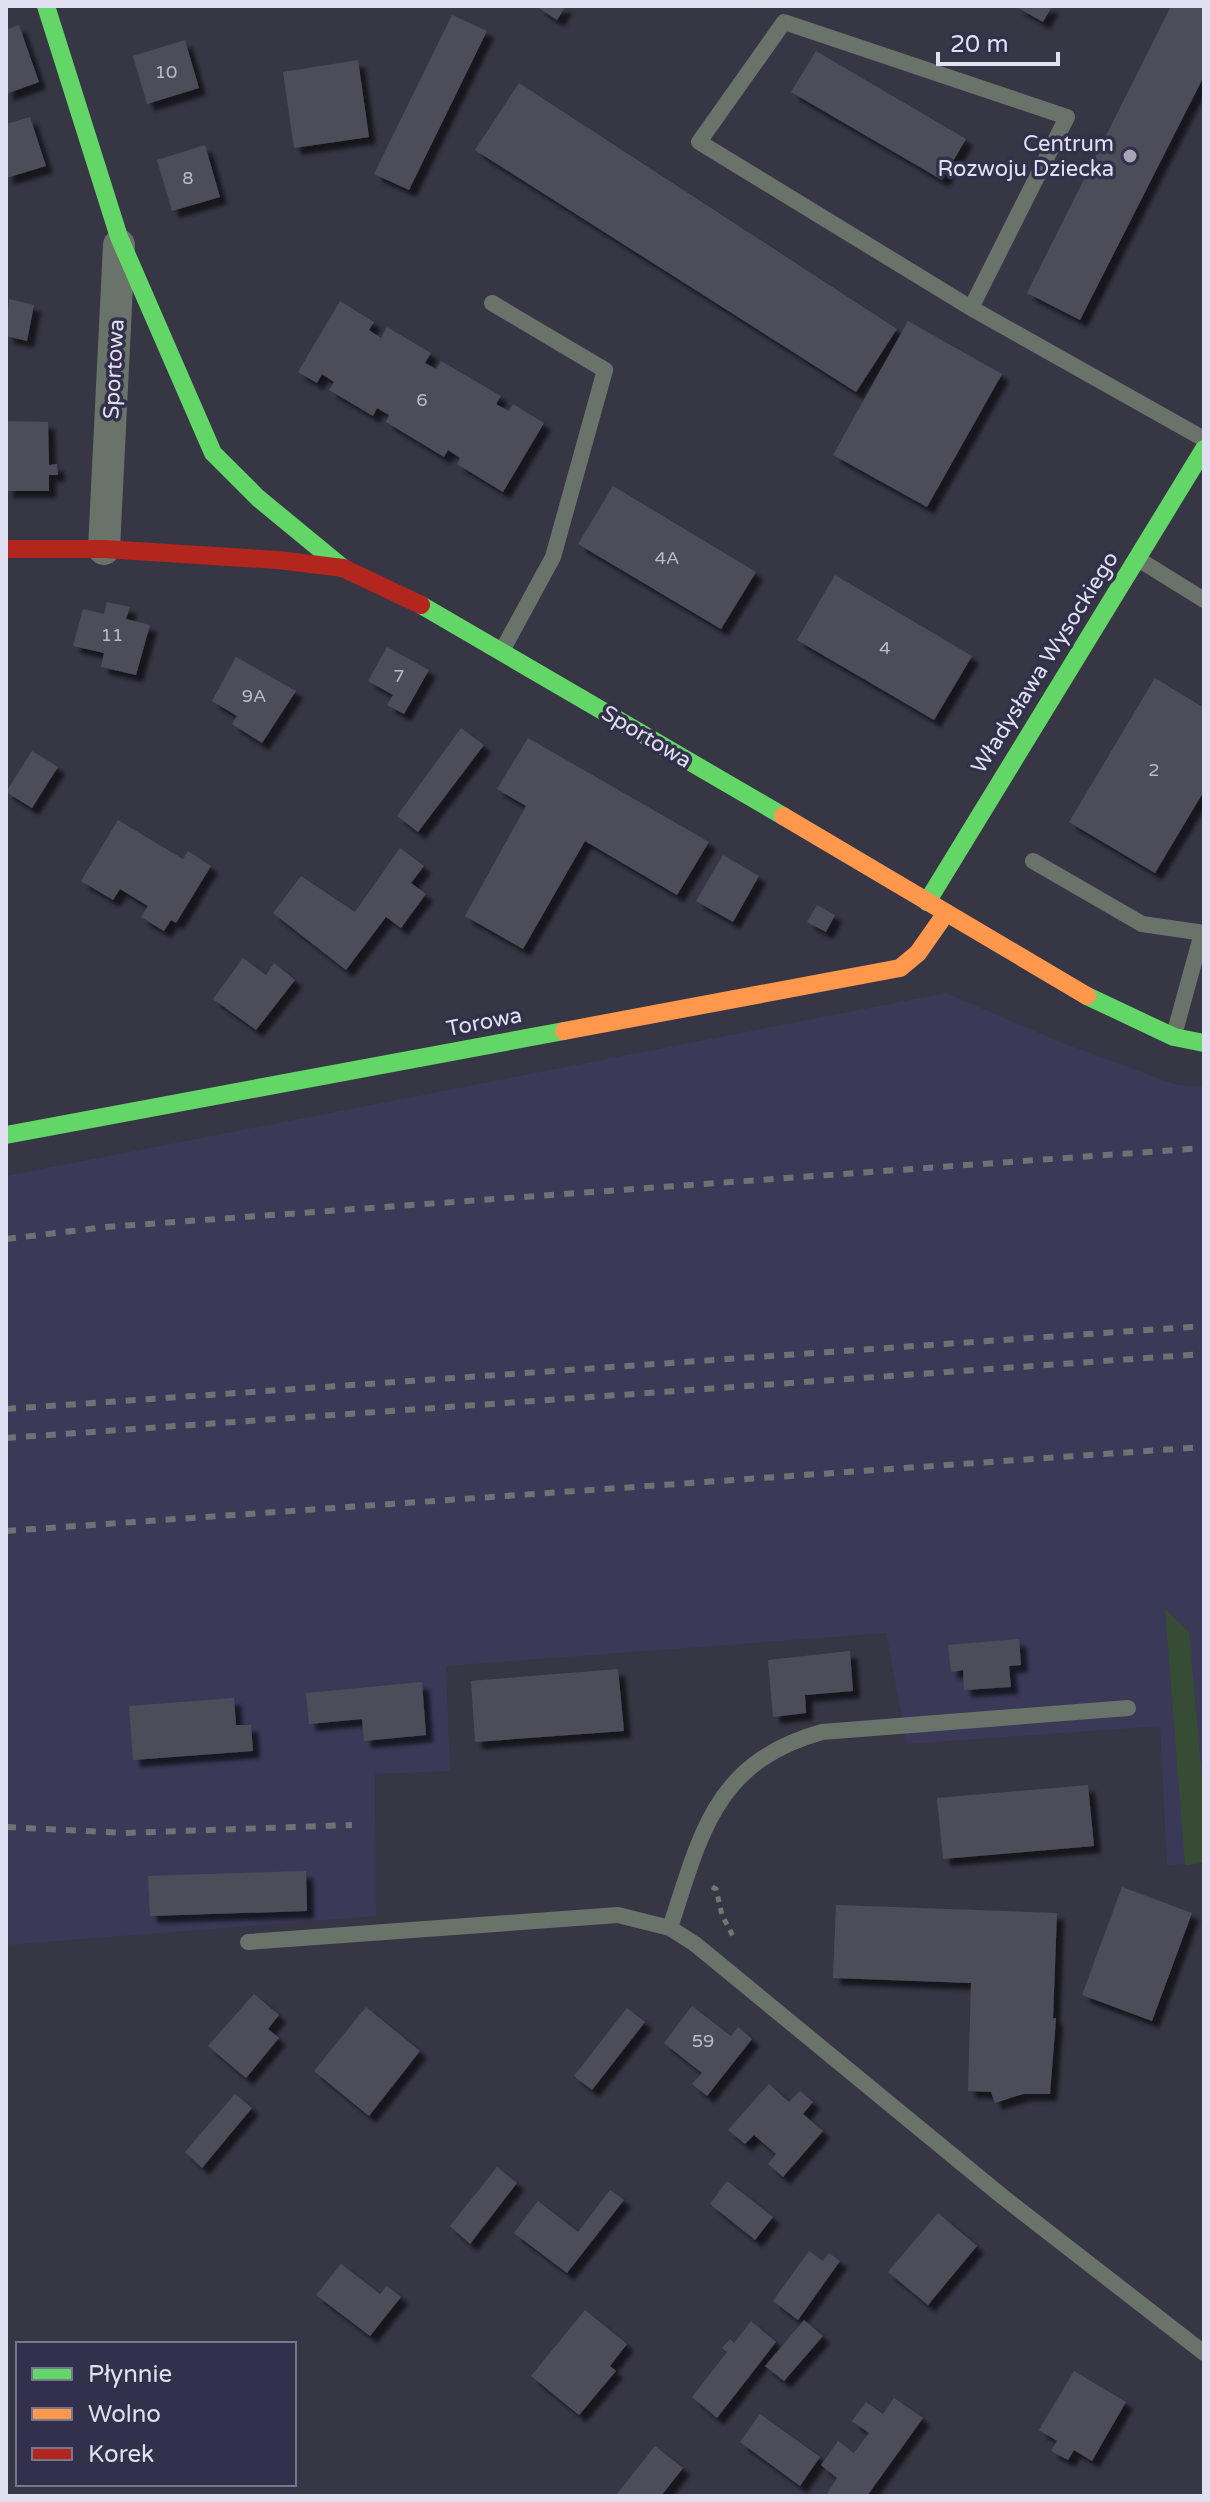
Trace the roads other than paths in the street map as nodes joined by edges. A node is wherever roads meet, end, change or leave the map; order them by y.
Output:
1 (46, 6) edge
2 (119, 237) junction
3 (492, 303) dead end
4 (971, 308) junction
5 (1204, 439) edge
6 (1204, 449) edge
7 (6, 549) edge
8 (104, 549) junction
9 (1137, 558) junction
10 (343, 568) junction
11 (1204, 600) edge
12 (502, 650) junction
13 (1033, 861) dead end
14 (927, 902) junction
15 (946, 913) junction
16 (1203, 933) edge
17 (1174, 1037) junction
18 (1204, 1043) edge
19 (6, 1135) edge
20 (1128, 1708) dead end
21 (670, 1928) junction
22 (248, 1942) dead end
23 (1204, 2353) edge

1 - 2 street, Sportowa
2 - 8 street, Sportowa
2 - 10 street, Sportowa
3 - 12 lane
4 - 4 lane
4 - 5 lane
6 - 9 street, Władysława Wysockiego
7 - 8 street
8 - 10 street, Sportowa
9 - 11 lane
9 - 14 street, Władysława Wysockiego
10 - 12 street, Sportowa
12 - 14 street, Sportowa
13 - 16 lane
14 - 15 street, Sportowa
15 - 17 street, Sportowa
15 - 19 street, Torowa
16 - 17 lane
17 - 18 street, Sportowa
20 - 21 lane
21 - 22 lane
21 - 23 lane

